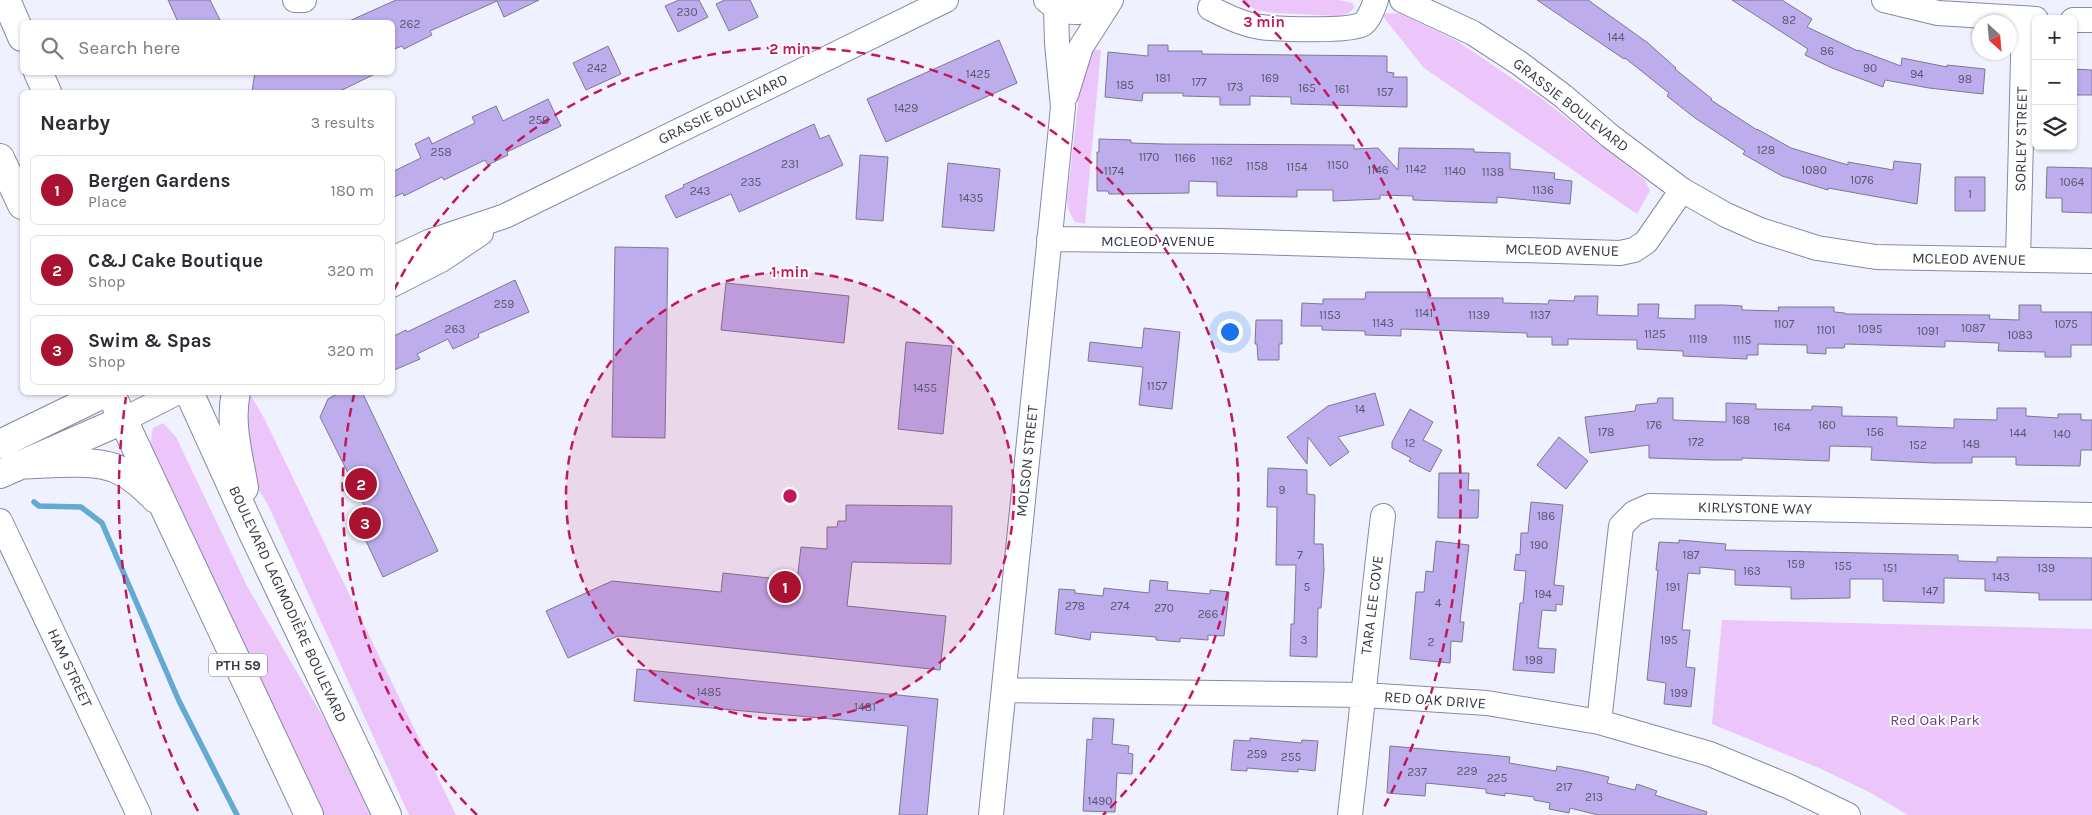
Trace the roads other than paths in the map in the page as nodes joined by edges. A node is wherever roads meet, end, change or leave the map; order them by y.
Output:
1 (6, 0) edge
2 (296, 0) edge
3 (304, 0) edge
4 (1110, 0) edge
5 (1376, 0) edge
6 (1402, 0) edge
7 (1884, 0) edge
8 (948, 1) edge
9 (1048, 2) edge
10 (1210, 8) dead end
11 (2030, 19) edge
12 (2077, 20) edge
13 (2092, 20) edge
14 (20, 32) edge
15 (39, 75) edge
16 (46, 90) edge
17 (1063, 107) junction
18 (0, 158) edge
19 (1682, 190) junction
20 (20, 201) edge
21 (505, 216) junction
22 (1049, 239) junction
23 (395, 258) edge
24 (2018, 259) junction
25 (2092, 261) edge
26 (395, 283) edge
27 (54, 395) edge
28 (103, 395) edge
29 (110, 395) edge
30 (172, 395) edge
31 (190, 395) edge
32 (236, 395) edge
33 (123, 420) junction
34 (27, 430) junction
35 (0, 444) edge
36 (9, 470) edge
37 (167, 515) junction
38 (2092, 515) edge
39 (1383, 516) dead end
40 (0, 521) edge
41 (252, 531) junction
42 (1004, 690) junction
43 (1364, 695) junction
44 (1600, 722) junction
45 (139, 815) edge
46 (309, 815) edge
47 (387, 815) edge
48 (990, 815) edge
49 (1350, 815) edge
50 (1848, 815) edge

1 - 14 main road
2 - 3 street
4 - 9 street
4 - 17 street, MOLSON STREET
5 - 10 street
6 - 19 street, GRASSIE BOULEVARD
7 - 11 street
8 - 21 street, GRASSIE BOULEVARD
9 - 17 street, MOLSON STREET
11 - 24 street, SORLEY STREET
12 - 13 street
15 - 16 main road
17 - 22 street, MOLSON STREET
18 - 20 main road
19 - 22 street, MCLEOD AVENUE
19 - 24 street, MCLEOD AVENUE
21 - 23 street, GRASSIE BOULEVARD
21 - 26 street, GRASSIE BOULEVARD
22 - 42 street, MOLSON STREET
24 - 25 street, MCLEOD AVENUE
27 - 34 main road
28 - 34 main road
29 - 33 main road, PTH 59
30 - 33 street
31 - 41 main road, BOULEVARD LAGIMODIÈRE BOULEVARD
32 - 41 main road
33 - 36 main road
33 - 37 main road, PTH 59
34 - 35 main road
36 - 37 main road
37 - 46 main road, PTH 59
38 - 44 street, KIRLYSTONE WAY
39 - 43 street, TARA LEE COVE
40 - 45 street, HAM STREET
41 - 47 main road, BOULEVARD LAGIMODIÈRE BOULEVARD
42 - 43 street, RED OAK DRIVE
42 - 48 street, MOLSON STREET
43 - 44 street, RED OAK DRIVE
43 - 49 street, TARA LEE COVE
44 - 50 street, RED OAK DRIVE

